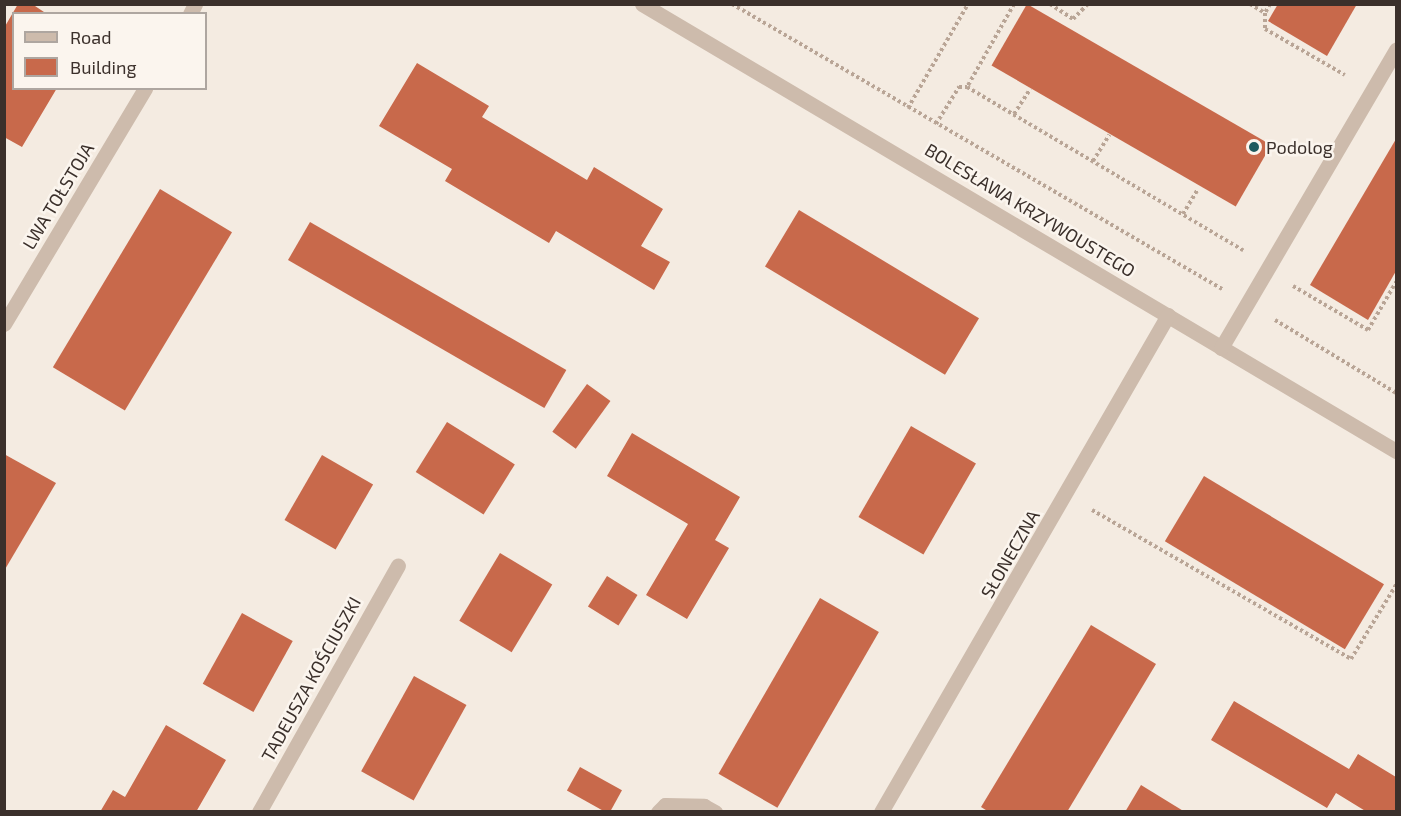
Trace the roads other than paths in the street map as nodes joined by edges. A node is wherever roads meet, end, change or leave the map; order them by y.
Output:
1 (642, 4) edge
2 (1396, 50) edge
3 (144, 90) edge
4 (1168, 315) junction
5 (4, 324) edge
6 (1221, 348) junction
7 (1396, 451) edge
8 (398, 565) dead end
9 (259, 812) edge
10 (658, 812) edge
11 (715, 812) edge
12 (881, 812) edge

1 - 4 street, BOLESŁAWA KRZYWOUSTEGO
2 - 6 street
3 - 5 street, LWA TOŁSTOJA
4 - 6 street, BOLESŁAWA KRZYWOUSTEGO
4 - 12 street, SŁONECZNA
6 - 7 street, BOLESŁAWA KRZYWOUSTEGO
8 - 9 street, TADEUSZA KOŚCIUSZKI
10 - 11 street

